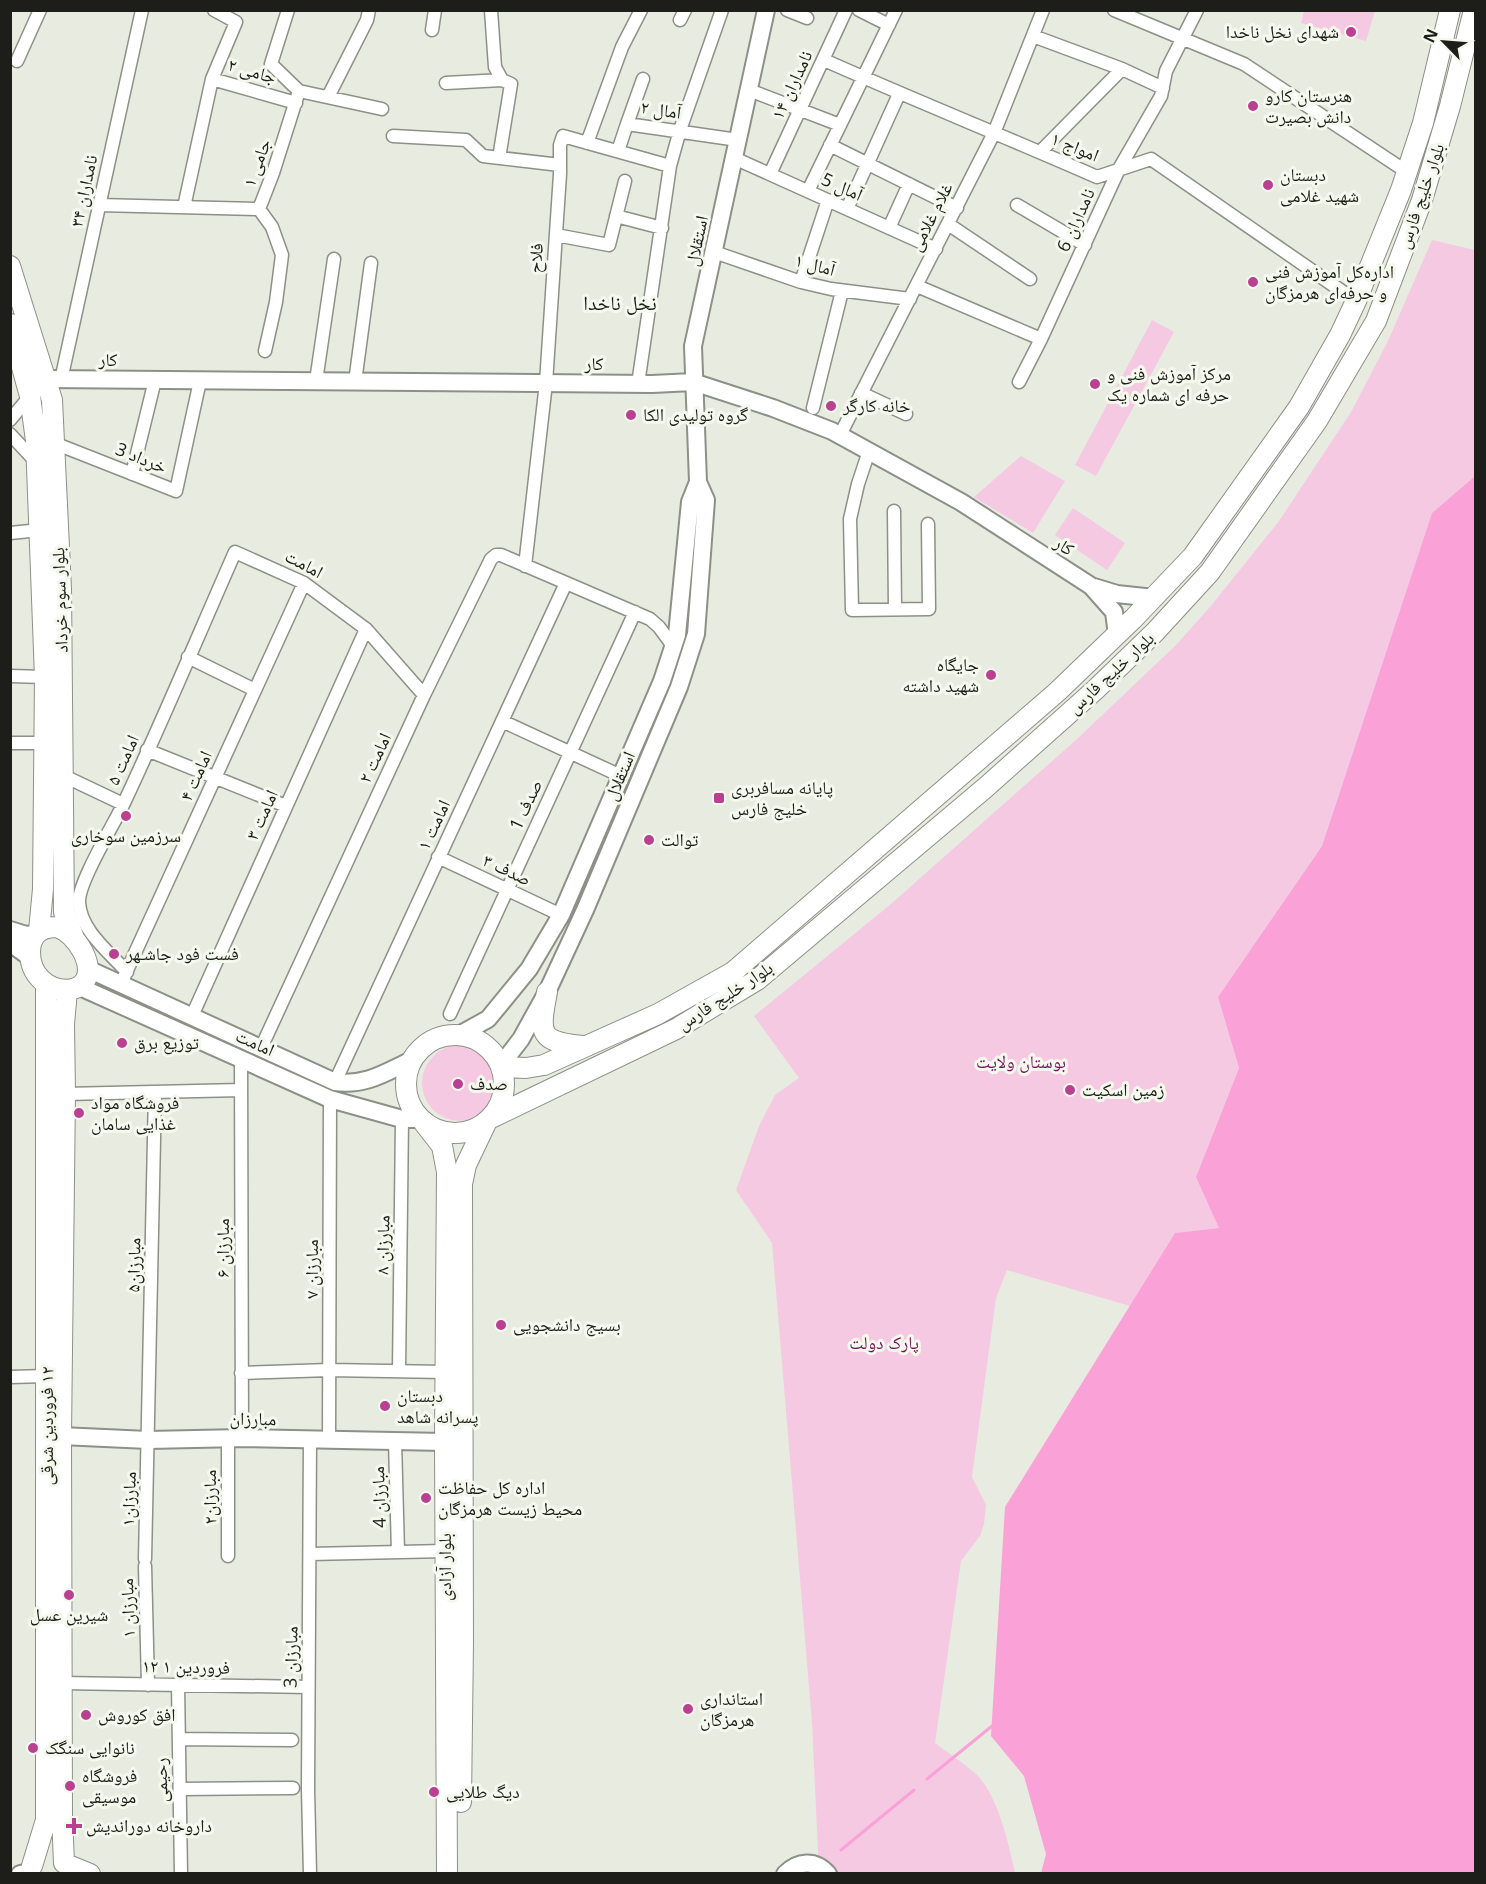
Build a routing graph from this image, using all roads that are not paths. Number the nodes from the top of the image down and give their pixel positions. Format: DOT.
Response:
graph roads {
  1 [pos="40,10"];
  2 [pos="142,10"];
  3 [pos="214,10"];
  4 [pos="288,10"];
  5 [pos="369,10"];
  6 [pos="435,10"];
  7 [pos="491,10"];
  8 [pos="641,10"];
  9 [pos="722,10"];
  10 [pos="766,10"];
  11 [pos="786,10"];
  12 [pos="846,10"];
  13 [pos="859,10"];
  14 [pos="896,10"];
  15 [pos="1043,10"];
  16 [pos="1113,10"];
  17 [pos="1197,10"];
  18 [pos="1450,10"];
  19 [pos="1474,10"];
  20 [pos="807,18"];
  21 [pos="889,25"];
  22 [pos="432,30"];
  23 [pos="1032,36"];
  24 [pos="1183,38"];
  25 [pos="824,60"];
  26 [pos="17,61"];
  27 [pos="1122,69"];
  28 [pos="863,77"];
  29 [pos="212,78"];
  30 [pos="643,79"];
  31 [pos="502,80"];
  32 [pos="446,83"];
  33 [pos="1163,88"];
  34 [pos="749,90"];
  35 [pos="898,94"];
  36 [pos="298,97"];
  37 [pos="328,98"];
  38 [pos="382,109"];
  39 [pos="801,110"];
  40 [pos="627,123"];
  41 [pos="840,125"];
  42 [pos="680,130"];
  43 [pos="994,133"];
  44 [pos="393,136"];
  45 [pos="738,140"];
  46 [pos="587,143"];
  47 [pos="830,145"];
  48 [pos="618,151"];
  49 [pos="1040,152"];
  50 [pos="499,158"];
  51 [pos="735,158"];
  52 [pos="868,164"];
  53 [pos="560,165"];
  54 [pos="670,166"];
  55 [pos="1119,170"];
  56 [pos="1407,172"];
  57 [pos="770,174"];
  58 [pos="625,181"];
  59 [pos="909,184"];
  60 [pos="808,191"];
  61 [pos="828,200"];
  62 [pos="99,205"];
  63 [pos="1017,205"];
  64 [pos="184,207"];
  65 [pos="957,208"];
  66 [pos="259,209"];
  67 [pos="847,209"];
  68 [pos="616,216"];
  69 [pos="948,224"];
  70 [pos="662,228"];
  71 [pos="889,228"];
  72 [pos="556,235"];
  73 [pos="1085,246"];
  74 [pos="936,249"];
  75 [pos="714,252"];
  76 [pos="334,260"];
  77 [pos="371,263"];
  78 [pos="10,266"];
  79 [pos="1029,279"];
  80 [pos="801,282"];
  81 [pos="916,286"];
  82 [pos="842,291"];
  83 [pos="910,299"];
  84 [pos="1356,301"];
  85 [pos="10,324"];
  86 [pos="1041,339"];
  87 [pos="265,351"];
  88 [pos="53,380"];
  89 [pos="155,380"];
  90 [pos="200,381"];
  91 [pos="316,381"];
  92 [pos="355,382"];
  93 [pos="693,382"];
  94 [pos="1019,382"];
  95 [pos="546,383"];
  96 [pos="638,384"];
  97 [pos="861,393"];
  98 [pos="30,396"];
  99 [pos="813,408"];
  100 [pos="906,414"];
  101 [pos="10,420"];
  102 [pos="10,434"];
  103 [pos="840,435"];
  104 [pos="54,443"];
  105 [pos="869,451"];
  106 [pos="37,462"];
  107 [pos="132,474"];
  108 [pos="698,482"];
  109 [pos="894,511"];
  110 [pos="928,524"];
  111 [pos="40,530"];
  112 [pos="10,532"];
  113 [pos="235,552"];
  114 [pos="525,566"];
  115 [pos="304,583"];
  116 [pos="566,583"];
  117 [pos="1091,586"];
  118 [pos="1154,598"];
  119 [pos="895,609"];
  120 [pos="635,612"];
  121 [pos="678,618"];
  122 [pos="650,619"];
  123 [pos="366,629"];
  124 [pos="1117,635"];
  125 [pos="673,646"];
  126 [pos="188,657"];
  127 [pos="10,676"];
  128 [pos="45,677"];
  129 [pos="255,690"];
  130 [pos="424,695"];
  131 [pos="502,721"];
  132 [pos="10,743"];
  133 [pos="44,744"];
  134 [pos="147,750"];
  135 [pos="570,753"];
  136 [pos="64,776"];
  137 [pos="621,776"];
  138 [pos="215,778"];
  139 [pos="123,804"];
  140 [pos="286,806"];
  141 [pos="438,857"];
  142 [pos="63,883"];
  143 [pos="43,889"];
  144 [pos="507,890"];
  145 [pos="561,915"];
  146 [pos="10,930"];
  147 [pos="38,932"];
  148 [pos="74,939"];
  149 [pos="10,943"];
  150 [pos="31,958"];
  151 [pos="124,978"];
  152 [pos="78,982"];
  153 [pos="46,984"];
  154 [pos="547,992"];
  155 [pos="450,1014"];
  156 [pos="192,1016"];
  157 [pos="56,1025"];
  158 [pos="459,1035"];
  159 [pos="586,1046"];
  160 [pos="261,1048"];
  161 [pos="241,1058"];
  162 [pos="412,1060"];
  163 [pos="501,1066"];
  164 [pos="343,1083"];
  165 [pos="241,1090"];
  166 [pos="155,1092"];
  167 [pos="65,1094"];
  168 [pos="337,1101"];
  169 [pos="415,1120"];
  170 [pos="489,1121"];
  171 [pos="329,1370"];
  172 [pos="399,1371"];
  173 [pos="445,1372"];
  174 [pos="242,1373"];
  175 [pos="47,1376"];
  176 [pos="10,1377"];
  177 [pos="60,1436"];
  178 [pos="235,1438"];
  179 [pos="148,1440"];
  180 [pos="310,1440"];
  181 [pos="329,1440"];
  182 [pos="395,1441"];
  183 [pos="445,1442"];
  184 [pos="445,1551"];
  185 [pos="398,1552"];
  186 [pos="310,1554"];
  187 [pos="228,1556"];
  188 [pos="145,1562"];
  189 [pos="62,1683"];
  190 [pos="148,1685"];
  191 [pos="178,1685"];
  192 [pos="308,1687"];
  193 [pos="179,1739"];
  194 [pos="292,1740"];
  195 [pos="293,1788"];
  196 [pos="180,1789"];
  197 [pos="54,1818"];
  198 [pos="70,1867"];
  199 [pos="25,1871"];
  200 [pos="90,1874"];
  201 [pos="181,1874"];
  202 [pos="310,1874"];
  203 [pos="447,1874"];
  204 [pos="460,1874"];
  205 [pos="785,1874"];
  206 [pos="828,1874"];
  1 -- 26 [label="street"];
  2 -- 62 [label="street, نامداران ۳۴"];
  3 -- 29 [label="street, جامی ۲"];
  4 -- 36 [label="street"];
  5 -- 37 [label="street"];
  6 -- 22 [label="street"];
  7 -- 31 [label="street"];
  8 -- 46 [label="street"];
  9 -- 42 [label="street"];
  10 -- 34 [label="street, استقلال"];
  11 -- 20 [label="street"];
  12 -- 25 [label="street, نامداران ۱۴"];
  13 -- 21 [label="street"];
  14 -- 21 [label="street"];
  15 -- 23 [label="street, غلام غلامی"];
  16 -- 24 [label="street"];
  17 -- 24 [label="street, نامداران 6"];
  18 -- 56 [label="main road, بلوار خلیج فارس"];
  19 -- 170 [label="main road, بلوار خلیج فارس"];
  21 -- 28 [label="street"];
  23 -- 27 [label="street"];
  23 -- 43 [label="street, غلام غلامی"];
  24 -- 33 [label="street, نامداران 6"];
  24 -- 56 [label="street"];
  25 -- 28 [label="street, امواج ۱"];
  25 -- 39 [label="street, نامداران ۱۴"];
  27 -- 33 [label="street"];
  27 -- 49 [label="street"];
  28 -- 35 [label="street, امواج ۱"];
  28 -- 41 [label="street"];
  29 -- 36 [label="street, جامی ۲"];
  29 -- 64 [label="street"];
  30 -- 40 [label="street, آمال ۲"];
  31 -- 32 [label="street"];
  31 -- 50 [label="street"];
  33 -- 55 [label="street, نامداران 6"];
  34 -- 39 [label="street"];
  34 -- 45 [label="street, استقلال"];
  35 -- 43 [label="street, امواج ۱"];
  35 -- 52 [label="street"];
  36 -- 37 [label="street"];
  36 -- 66 [label="street, جامی ۱"];
  37 -- 38 [label="street"];
  39 -- 41 [label="street"];
  39 -- 57 [label="street, نامداران ۱۴"];
  40 -- 42 [label="street, آمال ۲"];
  40 -- 48 [label="street"];
  41 -- 47 [label="street"];
  42 -- 45 [label="street, آمال ۲"];
  42 -- 54 [label="street"];
  43 -- 49 [label="street, امواج ۱"];
  43 -- 65 [label="street, غلام غلامی"];
  44 -- 50 [label="street"];
  45 -- 51 [label="street, استقلال"];
  46 -- 48 [label="street"];
  46 -- 53 [label="street, فلاح"];
  47 -- 52 [label="street"];
  47 -- 60 [label="street"];
  48 -- 54 [label="street"];
  49 -- 55 [label="street, امواج ۱"];
  50 -- 53 [label="street"];
  51 -- 57 [label="street, آمال 5"];
  51 -- 75 [label="street, استقلال"];
  52 -- 59 [label="street"];
  52 -- 67 [label="street"];
  53 -- 72 [label="street, فلاح"];
  54 -- 70 [label="street"];
  55 -- 73 [label="street, نامداران 6"];
  55 -- 84 [label="street, امواج ۱"];
  56 -- 84 [label="main road, بلوار خلیج فارس"];
  57 -- 60 [label="street, آمال 5"];
  58 -- 68 [label="street"];
  59 -- 65 [label="street"];
  59 -- 71 [label="street"];
  60 -- 61 [label="street, آمال 5"];
  61 -- 67 [label="street, آمال 5"];
  61 -- 80 [label="street"];
  62 -- 64 [label="street, جامی ۱"];
  62 -- 88 [label="street, نامداران ۳۴"];
  63 -- 73 [label="street"];
  64 -- 66 [label="street, جامی ۱"];
  65 -- 69 [label="street, غلام غلامی"];
  66 -- 87 [label="street"];
  67 -- 71 [label="street, آمال 5"];
  68 -- 70 [label="street"];
  68 -- 72 [label="street"];
  69 -- 74 [label="street, غلام غلامی"];
  69 -- 79 [label="street"];
  70 -- 96 [label="street"];
  71 -- 74 [label="street, آمال 5"];
  72 -- 95 [label="street, فلاح"];
  73 -- 86 [label="street, نامداران 6"];
  74 -- 81 [label="street, غلام غلامی"];
  75 -- 80 [label="street, آمال ۱"];
  75 -- 93 [label="street, استقلال"];
  76 -- 91 [label="street"];
  77 -- 92 [label="street"];
  78 -- 88 [label="main road, بلوار سوم خرداد"];
  80 -- 82 [label="street, آمال ۱"];
  81 -- 83 [label="street, غلام غلامی"];
  81 -- 86 [label="street"];
  82 -- 83 [label="street, آمال ۱"];
  82 -- 99 [label="street"];
  83 -- 97 [label="street, غلام غلامی"];
  84 -- 118 [label="main road, بلوار خلیج فارس"];
  85 -- 98 [label="main road, بلوار سوم خرداد"];
  86 -- 94 [label="street, نامداران 6"];
  88 -- 89 [label="street, کار"];
  88 -- 104 [label="main road, بلوار سوم خرداد"];
  89 -- 90 [label="street, کار"];
  89 -- 107 [label="street"];
  90 -- 91 [label="street, کار"];
  90 -- 107 [label="street, خرداد 3"];
  91 -- 92 [label="street, کار"];
  92 -- 95 [label="street, کار"];
  93 -- 96 [label="street, کار"];
  93 -- 103 [label="street, کار"];
  93 -- 108 [label="street, استقلال"];
  95 -- 96 [label="street, کار"];
  95 -- 114 [label="street, فلاح"];
  97 -- 100 [label="street"];
  97 -- 103 [label="street, غلام غلامی"];
  98 -- 101 [label="street"];
  98 -- 106 [label="main road, بلوار سوم خرداد"];
  102 -- 106 [label="street"];
  103 -- 105 [label="street, کار"];
  104 -- 107 [label="street, خرداد 3"];
  104 -- 136 [label="main road, بلوار سوم خرداد"];
  105 -- 117 [label="street, کار"];
  105 -- 119 [label="street"];
  106 -- 111 [label="main road, بلوار سوم خرداد"];
  108 -- 121 [label="street, استقلال"];
  108 -- 154 [label="street, استقلال"];
  109 -- 119 [label="street"];
  110 -- 119 [label="street"];
  111 -- 112 [label="street"];
  111 -- 128 [label="main road, بلوار سوم خرداد"];
  113 -- 115 [label="street, امامت"];
  113 -- 126 [label="street, امامت ۵"];
  114 -- 116 [label="street, امامت ۲"];
  114 -- 130 [label="street, امامت ۲"];
  115 -- 123 [label="street, امامت"];
  115 -- 129 [label="street, امامت ۴"];
  116 -- 120 [label="street, امامت ۲"];
  116 -- 131 [label="street, امامت ۱"];
  117 -- 118 [label="street"];
  117 -- 124 [label="street"];
  118 -- 124 [label="main road, بلوار خلیج فارس"];
  120 -- 122 [label="street, امامت ۲"];
  120 -- 135 [label="street, صدف 1"];
  121 -- 122 [label="street"];
  121 -- 125 [label="street, استقلال"];
  122 -- 125 [label="street"];
  123 -- 130 [label="street, امامت"];
  123 -- 140 [label="street, امامت ۳"];
  124 -- 159 [label="main road, بلوار خلیج فارس"];
  125 -- 137 [label="street, استقلال"];
  126 -- 129 [label="street"];
  126 -- 134 [label="street, امامت ۵"];
  127 -- 128 [label="street"];
  128 -- 133 [label="main road, بلوار سوم خرداد"];
  129 -- 138 [label="street, امامت ۴"];
  130 -- 160 [label="street, امامت ۲"];
  131 -- 135 [label="street"];
  131 -- 141 [label="street, امامت ۱"];
  132 -- 133 [label="street"];
  133 -- 143 [label="main road, بلوار سوم خرداد"];
  134 -- 138 [label="street"];
  134 -- 139 [label="street, امامت ۵"];
  135 -- 137 [label="street"];
  135 -- 144 [label="street, صدف 1"];
  136 -- 139 [label="street"];
  136 -- 142 [label="main road, بلوار سوم خرداد"];
  137 -- 145 [label="street, استقلال"];
  138 -- 140 [label="street"];
  138 -- 151 [label="street, امامت ۴"];
  139 -- 151 [label="street, امامت ۵"];
  140 -- 156 [label="street, امامت ۳"];
  141 -- 144 [label="street, صدف ۳"];
  141 -- 164 [label="street, امامت ۱"];
  142 -- 143 [label="main road"];
  142 -- 148 [label="main road, بلوار سوم خرداد"];
  143 -- 147 [label="main road, بلوار سوم خرداد"];
  144 -- 145 [label="street, صدف ۳"];
  144 -- 155 [label="street, صدف 1"];
  145 -- 158 [label="street, استقلال"];
  146 -- 147 [label="street"];
  147 -- 148 [label="main road"];
  147 -- 150 [label="main road"];
  148 -- 152 [label="main road"];
  149 -- 150 [label="street"];
  150 -- 153 [label="main road"];
  151 -- 152 [label="street, امامت"];
  151 -- 156 [label="street, امامت"];
  152 -- 153 [label="main road"];
  152 -- 157 [label="main road, ١٢ فروردین شرقی"];
  152 -- 161 [label="street, امامت"];
  153 -- 157 [label="main road, ١٢ فروردین شرقی"];
  154 -- 159 [label="main road"];
  154 -- 163 [label="street, استقلال"];
  156 -- 160 [label="street, امامت"];
  157 -- 167 [label="main road, ١٢ فروردین شرقی"];
  157 -- 175 [label="main road, ١٢ فروردین شرقی"];
  158 -- 162 [label="main road"];
  158 -- 163 [label="main road"];
  159 -- 163 [label="main road, بلوار خلیج فارس"];
  160 -- 164 [label="street, امامت"];
  161 -- 165 [label="street, مبارزان ۶"];
  161 -- 168 [label="street, امامت"];
  162 -- 164 [label="street"];
  162 -- 169 [label="main road"];
  163 -- 170 [label="main road"];
  164 -- 168 [label="street"];
  165 -- 166 [label="street"];
  165 -- 174 [label="street, مبارزان ۶"];
  166 -- 167 [label="street"];
  166 -- 179 [label="street, مبارزان۵"];
  167 -- 177 [label="main road, ١٢ فروردین شرقی"];
  168 -- 169 [label="street, امامت"];
  168 -- 171 [label="street, مبارزان ۷"];
  169 -- 170 [label="main road"];
  169 -- 172 [label="street, مبارزان ۸"];
  169 -- 173 [label="main road, بلوار آزادی"];
  170 -- 204 [label="main road, بلوار آزادی"];
  171 -- 172 [label="street"];
  171 -- 174 [label="street"];
  171 -- 181 [label="street, مبارزان ۷"];
  172 -- 173 [label="street"];
  173 -- 183 [label="main road, بلوار آزادی"];
  174 -- 178 [label="street, مبارزان ۶"];
  175 -- 176 [label="street"];
  175 -- 197 [label="main road, ١٢ فروردین شرقی"];
  177 -- 179 [label="street, مبارزان"];
  177 -- 189 [label="main road, ١٢ فروردین شرقی"];
  178 -- 179 [label="street, مبارزان"];
  178 -- 180 [label="street, مبارزان"];
  178 -- 187 [label="street, مبارزان۲"];
  179 -- 188 [label="street, مبارزان۱"];
  180 -- 181 [label="street, مبارزان"];
  180 -- 186 [label="street, مبارزان 3"];
  181 -- 182 [label="street, مبارزان"];
  182 -- 183 [label="street, مبارزان"];
  182 -- 185 [label="street, مبارزان 4"];
  183 -- 184 [label="main road, بلوار آزادی"];
  184 -- 185 [label="street"];
  184 -- 203 [label="main road, بلوار آزادی"];
  185 -- 186 [label="street"];
  186 -- 192 [label="street, مبارزان 3"];
  188 -- 190 [label="street, مبارزان ۱"];
  189 -- 190 [label="street, ۱۲ فروردین ۱"];
  189 -- 197 [label="main road, ١٢ فروردین شرقی"];
  190 -- 191 [label="street, ۱۲ فروردین ۱"];
  191 -- 192 [label="street, ۱۲ فروردین ۱"];
  191 -- 193 [label="street, رحیمی"];
  192 -- 202 [label="street, مبارزان 3"];
  193 -- 194 [label="street"];
  193 -- 196 [label="street, رحیمی"];
  195 -- 196 [label="street"];
  196 -- 201 [label="street, رحیمی"];
  197 -- 198 [label="main road, ١٢ فروردین شرقی"];
  197 -- 199 [label="main road, ١٢ فروردین شرقی"];
  198 -- 199 [label="main road"];
  198 -- 200 [label="main road"];
  205 -- 206 [label="street"];
}
